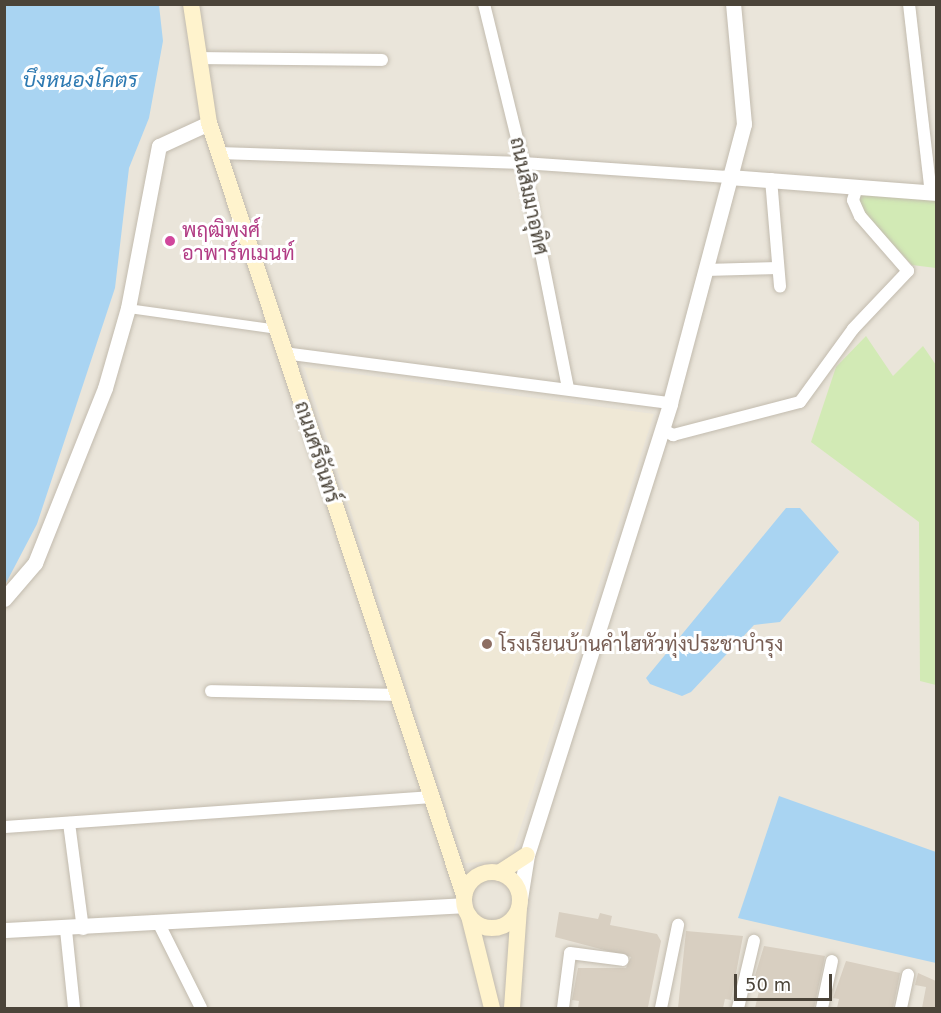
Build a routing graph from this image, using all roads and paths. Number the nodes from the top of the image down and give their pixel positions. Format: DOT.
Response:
graph roads {
  1 [pos="191,4"];
  2 [pos="484,4"];
  3 [pos="734,4"];
  4 [pos="909,4"];
  5 [pos="200,58"];
  6 [pos="382,60"];
  7 [pos="209,123"];
  8 [pos="219,153"];
  9 [pos="523,163"];
  10 [pos="730,177"];
  11 [pos="771,179"];
  12 [pos="857,187"];
  13 [pos="934,193"];
  14 [pos="778,268"];
  15 [pos="705,270"];
  16 [pos="780,287"];
  17 [pos="128,308"];
  18 [pos="277,329"];
  19 [pos="284,353"];
  20 [pos="568,389"];
  21 [pos="670,403"];
  22 [pos="662,429"];
  23 [pos="4,599"];
  24 [pos="211,691"];
  25 [pos="396,695"];
  26 [pos="430,797"];
  27 [pos="69,823"];
  28 [pos="4,827"];
  29 [pos="527,855"];
  30 [pos="450,856"];
  31 [pos="499,873"];
  32 [pos="477,876"];
  33 [pos="466,905"];
  34 [pos="519,905"];
  35 [pos="159,924"];
  36 [pos="678,925"];
  37 [pos="83,929"];
  38 [pos="4,930"];
  39 [pos="66,930"];
  40 [pos="754,941"];
  41 [pos="623,960"];
  42 [pos="832,961"];
  43 [pos="908,975"];
  44 [pos="74,1008"];
  45 [pos="201,1008"];
  46 [pos="492,1008"];
  47 [pos="512,1008"];
  48 [pos="563,1008"];
  49 [pos="661,1008"];
  50 [pos="738,1008"];
  51 [pos="822,1008"];
  52 [pos="901,1008"];
  1 -- 5 [label="main road, ถนนศรีจันทร์"];
  2 -- 9 [label="street, ถนนสิมมาอุทิศ"];
  3 -- 10 [label="street"];
  4 -- 13 [label="street"];
  5 -- 6 [label="street"];
  5 -- 7 [label="main road, ถนนศรีจันทร์"];
  7 -- 8 [label="main road, ถนนศรีจันทร์"];
  7 -- 17 [label="street"];
  8 -- 9 [label="street"];
  8 -- 18 [label="main road, ถนนศรีจันทร์"];
  9 -- 10 [label="street"];
  9 -- 20 [label="street, ถนนสิมมาอุทิศ"];
  10 -- 11 [label="street"];
  10 -- 15 [label="street"];
  11 -- 12 [label="street"];
  11 -- 14 [label="street"];
  12 -- 13 [label="street"];
  12 -- 22 [label="street"];
  14 -- 15 [label="street"];
  14 -- 16 [label="street"];
  15 -- 21 [label="street"];
  17 -- 18 [label="street"];
  17 -- 23 [label="street"];
  18 -- 19 [label="main road, ถนนศรีจันทร์"];
  19 -- 20 [label="street"];
  19 -- 25 [label="main road, ถนนศรีจันทร์"];
  20 -- 21 [label="street"];
  21 -- 22 [label="street"];
  22 -- 29 [label="street"];
  24 -- 25 [label="street"];
  25 -- 26 [label="main road, ถนนศรีจันทร์"];
  26 -- 27 [label="street"];
  26 -- 30 [label="main road, ถนนศรีจันทร์"];
  27 -- 28 [label="street"];
  27 -- 37 [label="street"];
  29 -- 31 [label="main road"];
  29 -- 34 [label="street"];
  30 -- 32 [label="main road"];
  30 -- 33 [label="main road, ถนนศรีจันทร์"];
  31 -- 32 [label="main road"];
  31 -- 34 [label="main road"];
  32 -- 33 [label="main road"];
  33 -- 34 [label="main road"];
  33 -- 35 [label="street"];
  33 -- 46 [label="main road, ถนนศรีจันทร์"];
  34 -- 47 [label="main road"];
  35 -- 37 [label="street"];
  35 -- 45 [label="street"];
  36 -- 49 [label="street"];
  37 -- 39 [label="street"];
  38 -- 39 [label="street"];
  39 -- 44 [label="street"];
  40 -- 50 [label="street"];
  41 -- 48 [label="street"];
  42 -- 51 [label="street"];
  43 -- 52 [label="street"];
}
